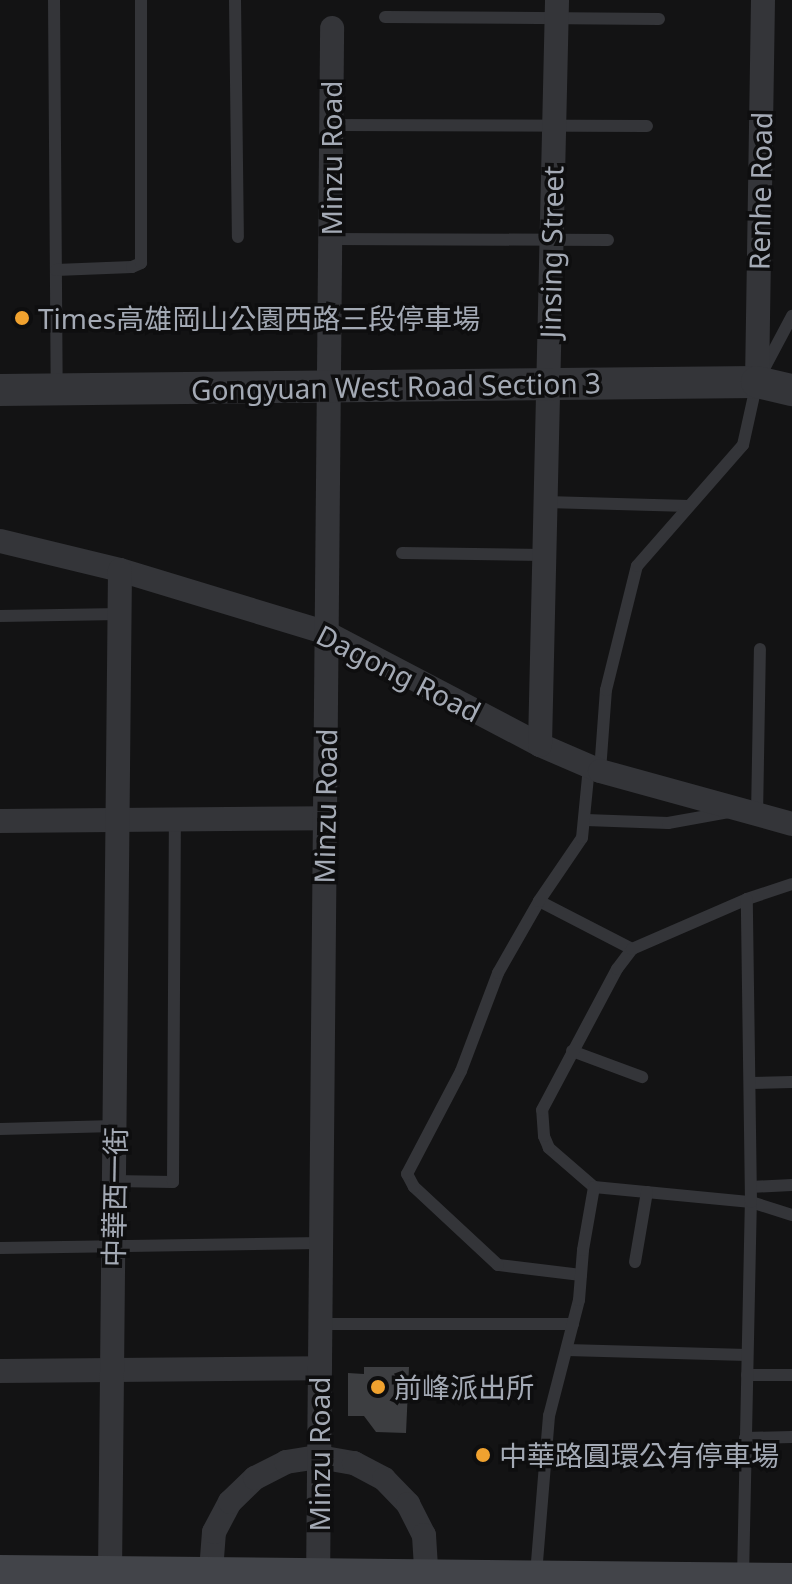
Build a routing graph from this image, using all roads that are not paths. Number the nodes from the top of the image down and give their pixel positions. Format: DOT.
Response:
graph roads {
  1 [pos="54,0"];
  2 [pos="141,0"];
  3 [pos="235,0"];
  4 [pos="763,0"];
  5 [pos="556,9"];
  6 [pos="385,17"];
  7 [pos="659,19"];
  8 [pos="332,28"];
  9 [pos="331,125"];
  10 [pos="647,126"];
  11 [pos="554,128"];
  12 [pos="238,237"];
  13 [pos="551,238"];
  14 [pos="330,239"];
  15 [pos="608,240"];
  16 [pos="56,270"];
  17 [pos="792,316"];
  18 [pos="757,382"];
  19 [pos="548,384"];
  20 [pos="330,386"];
  21 [pos="0,390"];
  22 [pos="57,390"];
  23 [pos="792,390"];
  24 [pos="546,502"];
  25 [pos="689,506"];
  26 [pos="0,541"];
  27 [pos="402,553"];
  28 [pos="544,555"];
  29 [pos="120,570"];
  30 [pos="120,614"];
  31 [pos="0,616"];
  32 [pos="327,633"];
  33 [pos="760,649"];
  34 [pos="540,745"];
  35 [pos="594,768"];
  36 [pos="748,813"];
  37 [pos="325,818"];
  38 [pos="175,819"];
  39 [pos="118,820"];
  40 [pos="586,820"];
  41 [pos="0,821"];
  42 [pos="792,824"];
  43 [pos="792,884"];
  44 [pos="747,899"];
  45 [pos="539,901"];
  46 [pos="632,949"];
  47 [pos="572,1051"];
  48 [pos="642,1077"];
  49 [pos="792,1082"];
  50 [pos="750,1083"];
  51 [pos="115,1126"];
  52 [pos="0,1129"];
  53 [pos="114,1181"];
  54 [pos="792,1185"];
  55 [pos="594,1187"];
  56 [pos="751,1187"];
  57 [pos="647,1192"];
  58 [pos="751,1202"];
  59 [pos="792,1215"];
  60 [pos="321,1243"];
  61 [pos="0,1248"];
  62 [pos="114,1249"];
  63 [pos="635,1262"];
  64 [pos="581,1275"];
  65 [pos="320,1324"];
  66 [pos="573,1324"];
  67 [pos="567,1350"];
  68 [pos="747,1355"];
  69 [pos="320,1368"];
  70 [pos="113,1370"];
  71 [pos="0,1371"];
  72 [pos="747,1375"];
  73 [pos="792,1375"];
  74 [pos="792,1437"];
  75 [pos="745,1438"];
  76 [pos="319,1457"];
  77 [pos="0,1573"];
  78 [pos="110,1574"];
  79 [pos="536,1579"];
  80 [pos="209,1580"];
  81 [pos="318,1580"];
  82 [pos="428,1581"];
  83 [pos="792,1581"];
  84 [pos="749,1582"];
  1 -- 16 [label="lane"];
  2 -- 16 [label="lane"];
  3 -- 12 [label="lane"];
  4 -- 18 [label="street, Renhe Road"];
  5 -- 6 [label="lane"];
  5 -- 7 [label="lane"];
  5 -- 11 [label="street, Jinsing Street"];
  8 -- 9 [label="street, Minzu Road"];
  9 -- 11 [label="lane"];
  9 -- 14 [label="street, Minzu Road"];
  10 -- 11 [label="lane"];
  11 -- 13 [label="street, Jinsing Street"];
  13 -- 14 [label="lane"];
  13 -- 15 [label="lane"];
  13 -- 19 [label="street, Jinsing Street"];
  14 -- 20 [label="street, Minzu Road"];
  16 -- 22 [label="lane"];
  17 -- 18 [label="lane"];
  18 -- 19 [label="street, Gongyuan West Road Section 3"];
  18 -- 23 [label="street, Gongyuan West Road Section 3"];
  18 -- 25 [label="lane"];
  19 -- 20 [label="street, Gongyuan West Road Section 3"];
  19 -- 24 [label="street, Jinsing Street"];
  20 -- 22 [label="street, Gongyuan West Road Section 3"];
  20 -- 32 [label="street, Minzu Road"];
  21 -- 22 [label="street, Gongyuan West Road Section 3"];
  24 -- 25 [label="lane"];
  24 -- 28 [label="street, Jinsing Street"];
  25 -- 35 [label="lane"];
  26 -- 29 [label="street, Dagong Road"];
  27 -- 28 [label="lane"];
  28 -- 34 [label="street, Jinsing Street"];
  29 -- 30 [label="street, 中華西一街"];
  29 -- 32 [label="street, Dagong Road"];
  30 -- 31 [label="lane"];
  30 -- 39 [label="street, 中華西一街"];
  32 -- 34 [label="street, Dagong Road"];
  32 -- 37 [label="street, Minzu Road"];
  33 -- 36 [label="lane"];
  34 -- 35 [label="street, Dagong Road"];
  35 -- 36 [label="street, Dagong Road"];
  35 -- 40 [label="lane"];
  36 -- 40 [label="lane"];
  36 -- 42 [label="street, Dagong Road"];
  37 -- 38 [label="street"];
  37 -- 60 [label="street, Minzu Road"];
  38 -- 39 [label="street"];
  38 -- 53 [label="lane"];
  39 -- 41 [label="street"];
  39 -- 51 [label="street, 中華西一街"];
  40 -- 45 [label="lane"];
  43 -- 44 [label="lane"];
  44 -- 46 [label="lane"];
  44 -- 50 [label="lane"];
  45 -- 46 [label="lane"];
  45 -- 64 [label="lane"];
  46 -- 47 [label="lane"];
  47 -- 48 [label="lane"];
  47 -- 55 [label="lane"];
  49 -- 50 [label="lane"];
  50 -- 56 [label="lane"];
  51 -- 52 [label="lane"];
  51 -- 53 [label="street, 中華西一街"];
  53 -- 62 [label="street, 中華西一街"];
  54 -- 56 [label="lane"];
  55 -- 57 [label="lane"];
  55 -- 64 [label="lane"];
  56 -- 58 [label="lane"];
  57 -- 58 [label="lane"];
  57 -- 63 [label="lane"];
  58 -- 59 [label="lane"];
  58 -- 68 [label="lane"];
  60 -- 62 [label="lane"];
  60 -- 65 [label="street, Minzu Road"];
  61 -- 62 [label="lane"];
  62 -- 70 [label="street, 中華西一街"];
  64 -- 66 [label="lane"];
  65 -- 66 [label="lane"];
  65 -- 69 [label="street, Minzu Road"];
  66 -- 67 [label="lane"];
  67 -- 68 [label="lane"];
  67 -- 79 [label="lane"];
  68 -- 72 [label="lane"];
  69 -- 70 [label="street"];
  69 -- 76 [label="street, Minzu Road"];
  70 -- 71 [label="street"];
  70 -- 78 [label="street, 中華西一街"];
  72 -- 73 [label="lane"];
  72 -- 75 [label="lane"];
  74 -- 75 [label="lane"];
  75 -- 84 [label="lane"];
  76 -- 80 [label="street"];
  76 -- 81 [label="street, Minzu Road"];
  76 -- 82 [label="street"];
  77 -- 78 [label="main road"];
  78 -- 80 [label="main road"];
  79 -- 82 [label="main road"];
  79 -- 84 [label="main road"];
  80 -- 81 [label="main road"];
  81 -- 82 [label="main road"];
  83 -- 84 [label="main road"];
}
